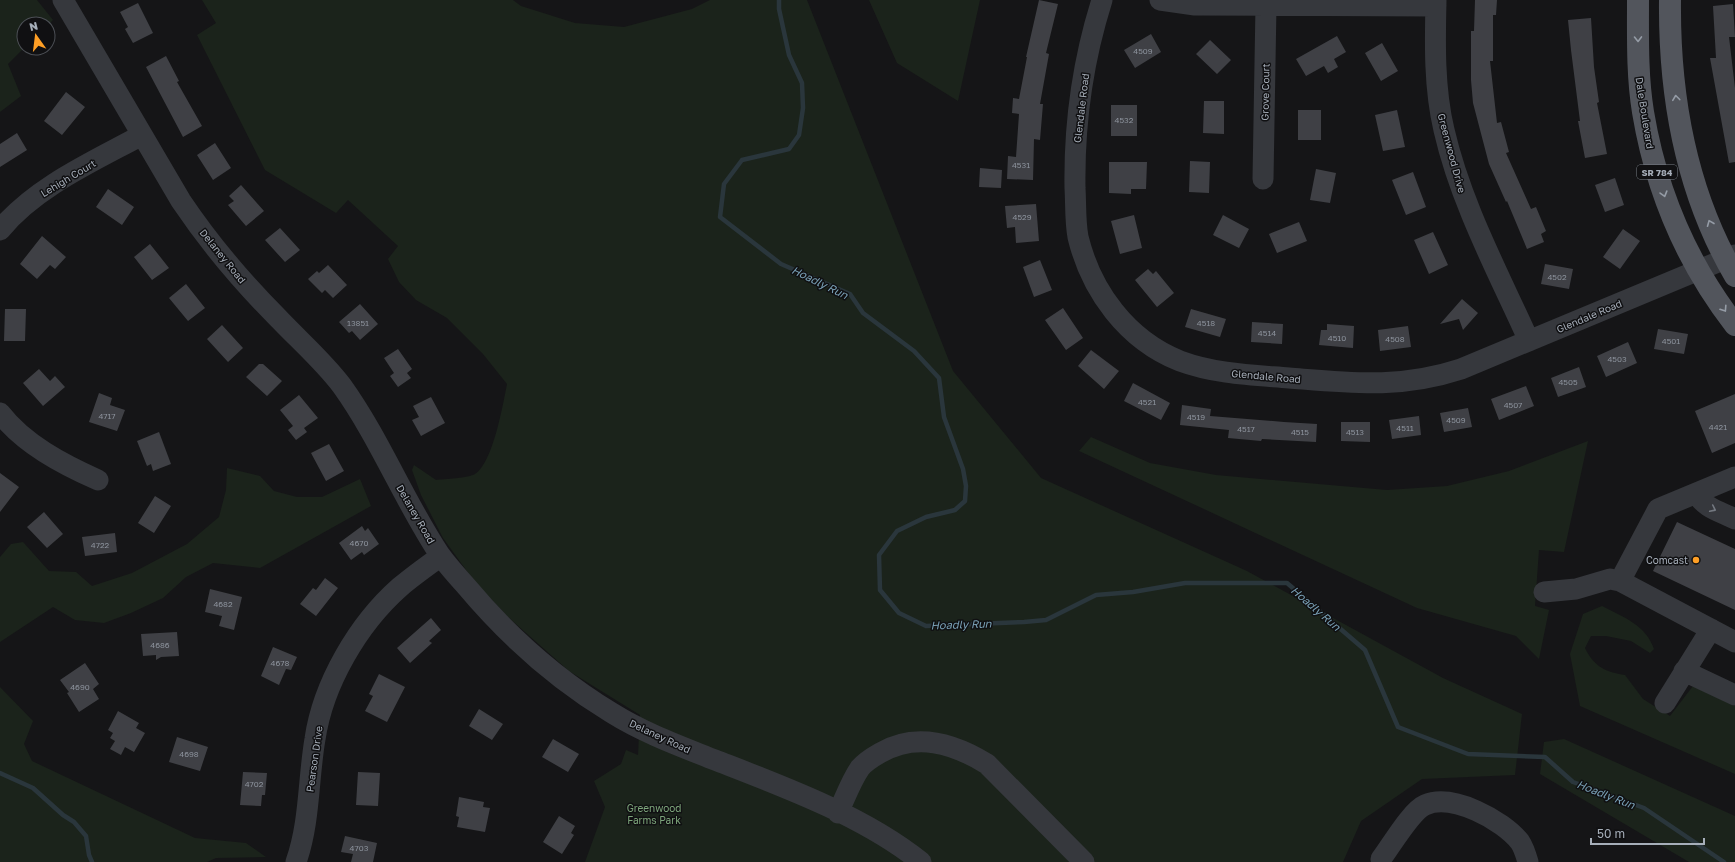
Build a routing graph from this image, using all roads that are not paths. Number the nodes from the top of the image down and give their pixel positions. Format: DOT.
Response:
graph roads {
  1 [pos="63,0"];
  2 [pos="1102,0"];
  3 [pos="1160,0"];
  4 [pos="1638,0"];
  5 [pos="1670,0"];
  6 [pos="1436,3"];
  7 [pos="1266,5"];
  8 [pos="142,135"];
  9 [pos="1263,179"];
  10 [pos="0,230"];
  11 [pos="1732,263"];
  12 [pos="1699,270"];
  13 [pos="1735,325"];
  14 [pos="1529,341"];
  15 [pos="0,413"];
  16 [pos="1735,477"];
  17 [pos="98,480"];
  18 [pos="1696,493"];
  19 [pos="1735,519"];
  20 [pos="441,556"];
  21 [pos="1620,581"];
  22 [pos="1544,592"];
  23 [pos="1711,629"];
  24 [pos="1735,642"];
  25 [pos="1684,671"];
  26 [pos="1735,695"];
  27 [pos="1664,703"];
  28 [pos="838,813"];
  29 [pos="1381,859"];
  30 [pos="296,862"];
  31 [pos="920,862"];
  32 [pos="1084,862"];
  33 [pos="1528,862"];
  1 -- 8 [label="street, Delaney Road"];
  2 -- 14 [label="street, Glendale Road"];
  3 -- 7 [label="street"];
  4 -- 12 [label="main road, Dale Boulevard / SR 784, one-way"];
  11 -- 5 [label="main road, SR 784, one-way"];
  6 -- 7 [label="street"];
  6 -- 14 [label="street, Greenwood Drive"];
  7 -- 9 [label="street, Grove Court"];
  8 -- 10 [label="street, Lehigh Court"];
  8 -- 20 [label="street, Delaney Road"];
  11 -- 12 [label="street, Glendale Road"];
  12 -- 13 [label="main road, Dale Boulevard / SR 784, one-way"];
  12 -- 14 [label="street, Glendale Road"];
  15 -- 17 [label="street"];
  16 -- 18 [label="street"];
  18 -- 19 [label="street, one-way"];
  18 -- 21 [label="street"];
  20 -- 28 [label="street, Delaney Road"];
  20 -- 30 [label="street, Pearson Drive"];
  21 -- 22 [label="street"];
  21 -- 23 [label="street"];
  23 -- 24 [label="street"];
  23 -- 25 [label="street"];
  25 -- 26 [label="street"];
  25 -- 27 [label="street"];
  28 -- 31 [label="street, Delaney Road"];
  28 -- 32 [label="street"];
  29 -- 33 [label="street"];
}
